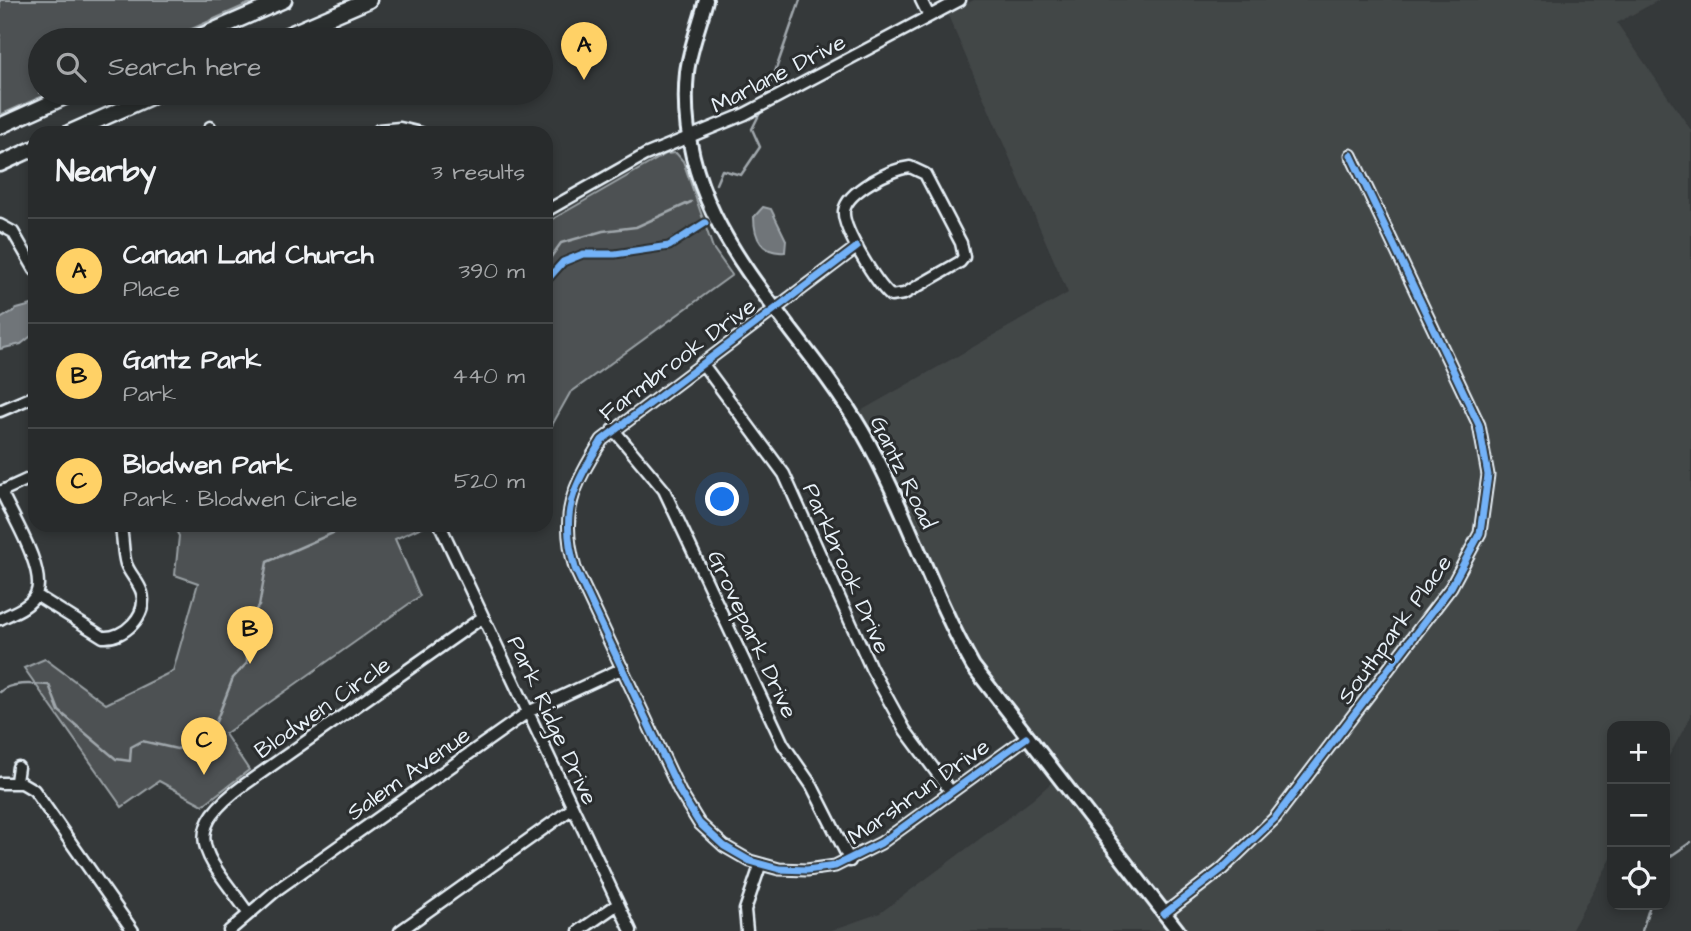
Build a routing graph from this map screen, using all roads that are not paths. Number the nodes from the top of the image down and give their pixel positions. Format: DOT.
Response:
graph roads {
  1 [pos="284,0"];
  2 [pos="369,0"];
  3 [pos="706,0"];
  4 [pos="921,0"];
  5 [pos="960,0"];
  6 [pos="929,16"];
  7 [pos="220,28"];
  8 [pos="304,28"];
  9 [pos="46,105"];
  10 [pos="132,105"];
  11 [pos="0,126"];
  12 [pos="85,126"];
  13 [pos="687,137"];
  14 [pos="28,151"];
  15 [pos="1351,155"];
  16 [pos="0,164"];
  17 [pos="553,207"];
  18 [pos="0,225"];
  19 [pos="857,247"];
  20 [pos="28,258"];
  21 [pos="775,308"];
  22 [pos="702,363"];
  23 [pos="28,399"];
  24 [pos="0,411"];
  25 [pos="613,429"];
  26 [pos="28,479"];
  27 [pos="1,492"];
  28 [pos="121,532"];
  29 [pos="443,532"];
  30 [pos="36,595"];
  31 [pos="483,617"];
  32 [pos="0,619"];
  33 [pos="622,668"];
  34 [pos="632,688"];
  35 [pos="528,712"];
  36 [pos="1026,738"];
  37 [pos="18,766"];
  38 [pos="16,781"];
  39 [pos="0,783"];
  40 [pos="951,792"];
  41 [pos="573,807"];
  42 [pos="850,862"];
  43 [pos="760,866"];
  44 [pos="618,904"];
  45 [pos="248,914"];
  46 [pos="1164,914"];
  47 [pos="132,931"];
  48 [pos="229,931"];
  49 [pos="400,931"];
  50 [pos="579,931"];
  51 [pos="631,931"];
  52 [pos="747,931"];
  53 [pos="1178,931"];
  1 -- 7 [label="highway"];
  2 -- 8 [label="highway"];
  3 -- 13 [label="main road, Gantz Road"];
  4 -- 6 [label="street"];
  5 -- 6 [label="street, Marlane Drive"];
  6 -- 13 [label="street, Marlane Drive"];
  9 -- 11 [label="highway"];
  10 -- 12 [label="highway"];
  13 -- 17 [label="street, Marlane Drive"];
  13 -- 21 [label="main road, Gantz Road"];
  14 -- 16 [label="highway"];
  15 -- 46 [label="street, Southpark Place"];
  18 -- 20 [label="street"];
  19 -- 19 [label="street"];
  19 -- 21 [label="street, Farmbrook Drive"];
  21 -- 22 [label="street, Farmbrook Drive"];
  21 -- 36 [label="main road, Gantz Road"];
  22 -- 25 [label="street, Farmbrook Drive"];
  22 -- 40 [label="street, Parkbrook Drive"];
  23 -- 24 [label="street"];
  25 -- 33 [label="street, Farmbrook Drive"];
  25 -- 42 [label="street, Grovepark Drive"];
  26 -- 27 [label="street"];
  27 -- 30 [label="street"];
  28 -- 30 [label="street"];
  29 -- 31 [label="street, Park Ridge Drive"];
  30 -- 32 [label="street"];
  31 -- 35 [label="street, Park Ridge Drive"];
  31 -- 45 [label="street, Blodwen Circle"];
  33 -- 34 [label="street, Farmbrook Drive"];
  33 -- 35 [label="street, Salem Avenue"];
  34 -- 43 [label="street, Marshrun Drive"];
  35 -- 41 [label="street, Park Ridge Drive"];
  35 -- 45 [label="street, Salem Avenue"];
  36 -- 40 [label="street, Marshrun Drive"];
  36 -- 46 [label="main road, Gantz Road"];
  37 -- 38 [label="street"];
  38 -- 39 [label="street"];
  38 -- 47 [label="street"];
  40 -- 42 [label="street, Marshrun Drive"];
  41 -- 44 [label="street, Park Ridge Drive"];
  41 -- 49 [label="street"];
  42 -- 43 [label="street, Marshrun Drive"];
  43 -- 52 [label="street"];
  44 -- 50 [label="street"];
  44 -- 51 [label="street, Park Ridge Drive"];
  45 -- 48 [label="street, Salem Avenue"];
  46 -- 53 [label="main road, Gantz Road"];
}
